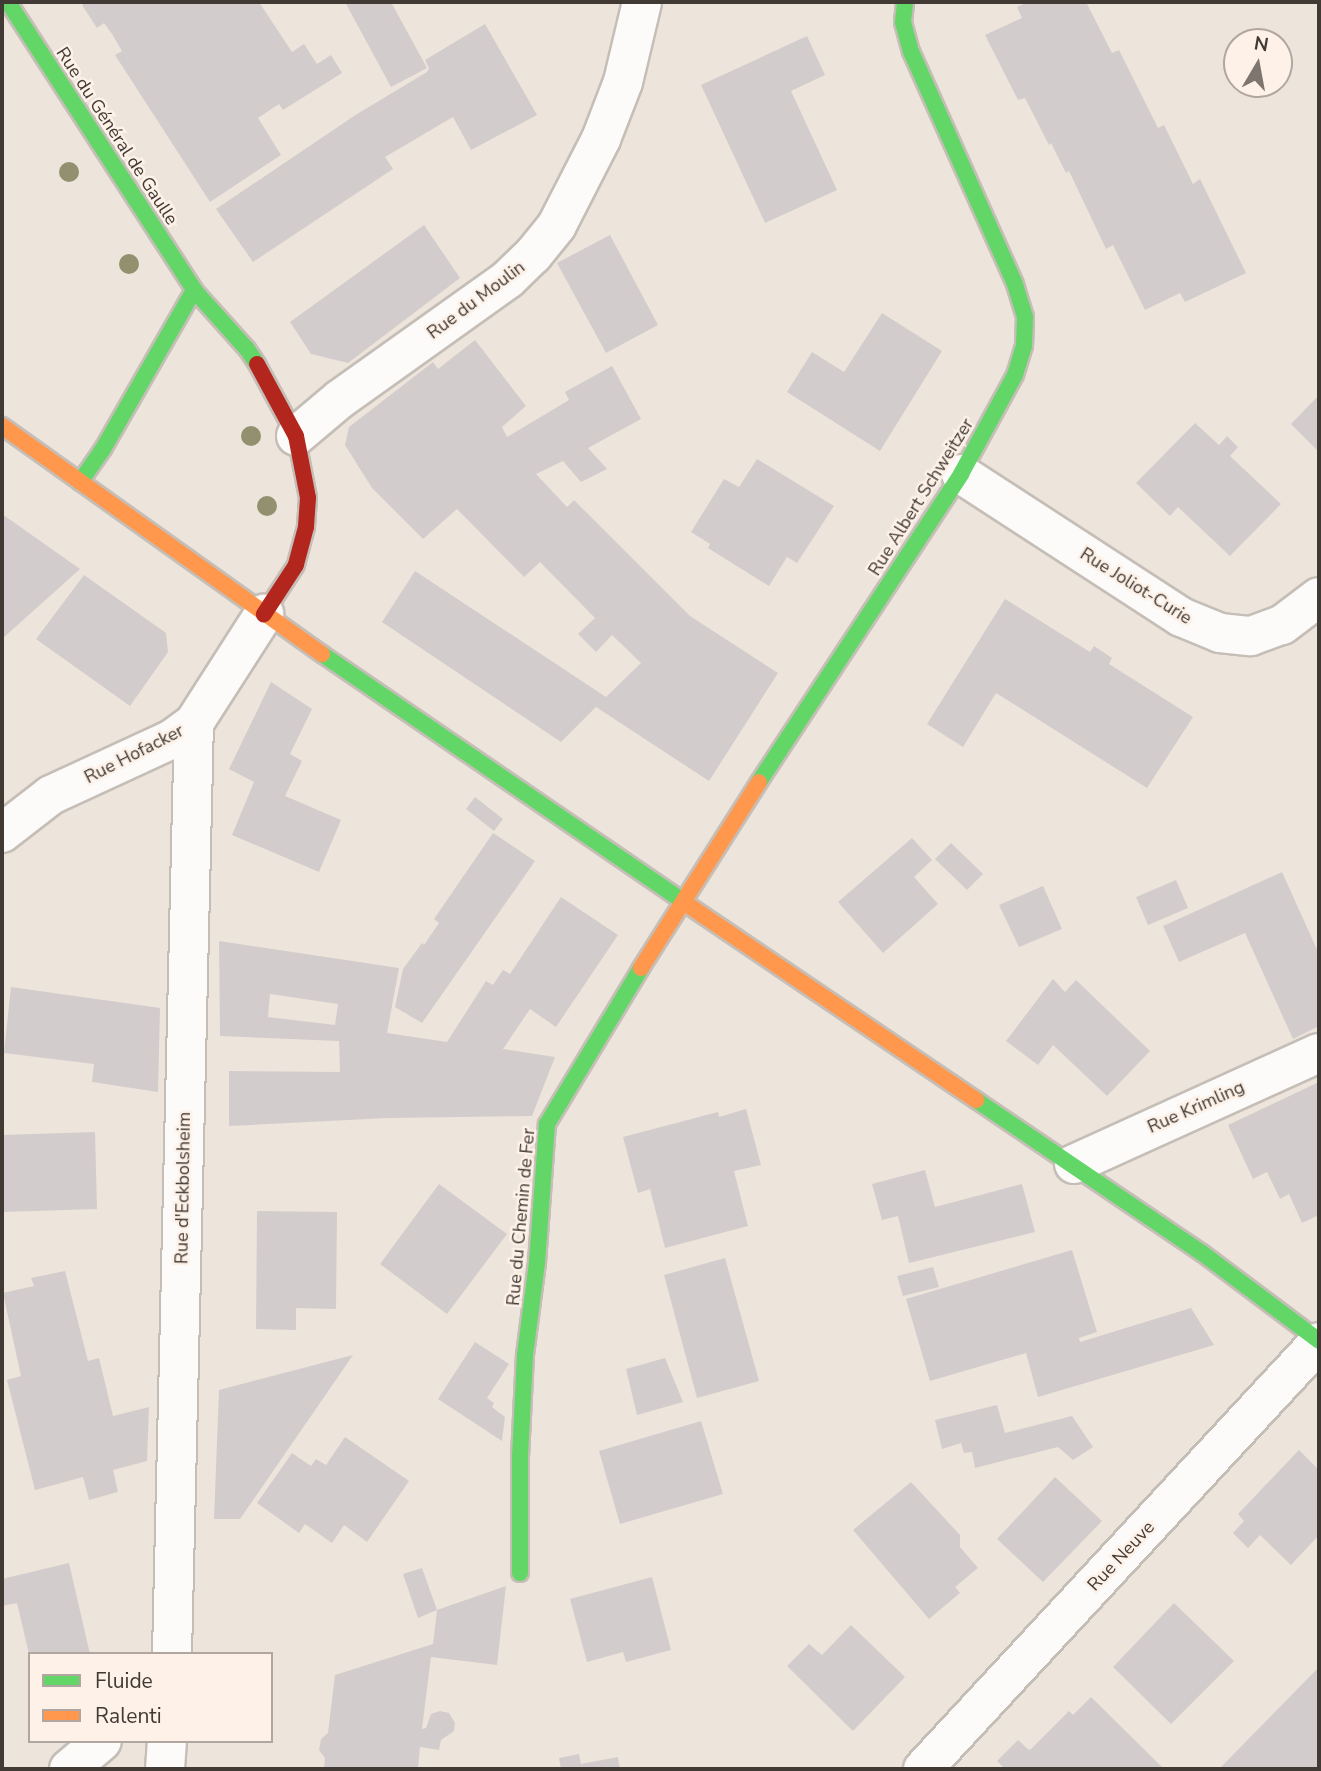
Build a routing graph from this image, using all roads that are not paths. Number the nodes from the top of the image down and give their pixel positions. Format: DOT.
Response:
graph roads {
  1 [pos="642,2"];
  2 [pos="905,2"];
  3 [pos="16,5"];
  4 [pos="194,290"];
  5 [pos="2,426"];
  6 [pos="296,436"];
  7 [pos="961,474"];
  8 [pos="80,482"];
  9 [pos="1319,597"];
  10 [pos="264,614"];
  11 [pos="194,723"];
  12 [pos="2,833"];
  13 [pos="682,901"];
  14 [pos="1319,1053"];
  15 [pos="1073,1164"];
  16 [pos="1319,1342"];
  17 [pos="520,1573"];
  18 [pos="173,1652"];
  19 [pos="100,1743"];
  20 [pos="167,1743"];
  21 [pos="68,1769"];
  22 [pos="165,1769"];
  23 [pos="923,1769"];
  1 -- 6 [label="street, Rue du Moulin"];
  2 -- 7 [label="street, Rue Albert Schweitzer"];
  3 -- 4 [label="street, Rue du Général de Gaulle"];
  4 -- 6 [label="street, Rue du Général de Gaulle"];
  4 -- 8 [label="street"];
  5 -- 8 [label="street"];
  6 -- 10 [label="street, Rue du Général de Gaulle"];
  7 -- 9 [label="street, Rue Joliot-Curie"];
  7 -- 13 [label="street, Rue Albert Schweitzer"];
  8 -- 10 [label="street"];
  10 -- 11 [label="street, Rue Hofacker"];
  10 -- 13 [label="street"];
  11 -- 12 [label="street, Rue Hofacker"];
  11 -- 18 [label="street, Rue d'Eckbolsheim"];
  13 -- 15 [label="street"];
  13 -- 17 [label="street, Rue du Chemin de Fer"];
  14 -- 15 [label="street, Rue Krimling"];
  15 -- 16 [label="street"];
  16 -- 23 [label="street, Rue Neuve"];
  19 -- 21 [label="street"];
  20 -- 22 [label="street"];
}
